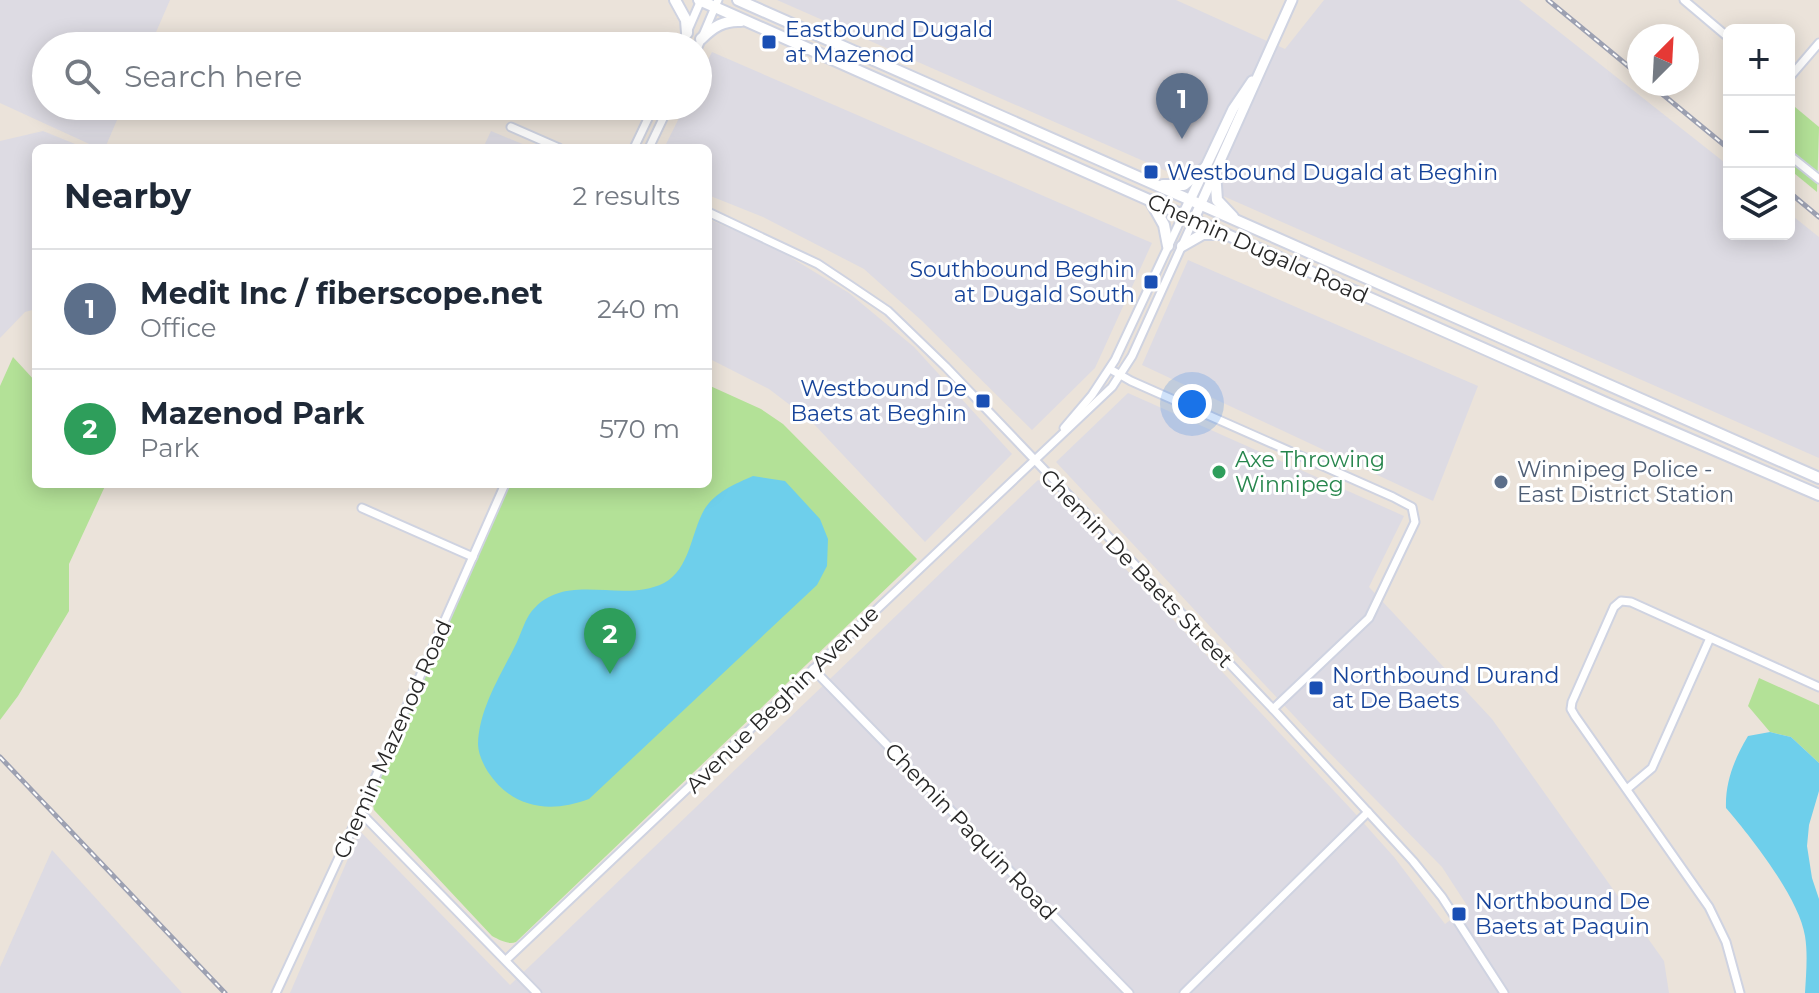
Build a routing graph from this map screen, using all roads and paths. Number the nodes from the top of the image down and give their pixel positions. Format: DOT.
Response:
graph roads {
  1 [pos="675,0"];
  2 [pos="700,0"];
  3 [pos="738,0"];
  4 [pos="1292,0"];
  5 [pos="1684,0"];
  6 [pos="717,4"];
  7 [pos="746,21"];
  8 [pos="687,32"];
  9 [pos="687,32"];
  10 [pos="705,32"];
  11 [pos="712,32"];
  12 [pos="1723,33"];
  13 [pos="1819,43"];
  14 [pos="1795,71"];
  15 [pos="647,120"];
  16 [pos="662,120"];
  17 [pos="511,127"];
  18 [pos="550,144"];
  19 [pos="636,144"];
  20 [pos="651,144"];
  21 [pos="1795,160"];
  22 [pos="1210,169"];
  23 [pos="1819,179"];
  24 [pos="1153,183"];
  25 [pos="1150,200"];
  26 [pos="1195,204"];
  27 [pos="712,214"];
  28 [pos="1189,217"];
  29 [pos="1240,223"];
  30 [pos="1226,234"];
  31 [pos="1168,246"];
  32 [pos="1182,246"];
  33 [pos="1110,369"];
  34 [pos="1120,375"];
  35 [pos="1058,436"];
  36 [pos="1033,460"];
  37 [pos="1819,478"];
  38 [pos="503,488"];
  39 [pos="1819,495"];
  40 [pos="362,508"];
  41 [pos="473,557"];
  42 [pos="1710,638"];
  43 [pos="813,669"];
  44 [pos="1819,687"];
  45 [pos="1273,709"];
  46 [pos="1627,789"];
  47 [pos="360,812"];
  48 [pos="1368,812"];
  49 [pos="506,960"];
  50 [pos="276,993"];
  51 [pos="537,993"];
  52 [pos="1129,993"];
  53 [pos="1184,993"];
  54 [pos="1504,993"];
  55 [pos="1740,993"];
  1 -- 8 [label="main road"];
  2 -- 6 [label="main road, Chemin Dugald Road"];
  2 -- 9 [label="street"];
  3 -- 24 [label="main road, Chemin Dugald Road"];
  4 -- 22 [label="street, Avenue Beghin Avenue"];
  5 -- 12 [label="street"];
  6 -- 7 [label="main road, Chemin Dugald Road"];
  6 -- 10 [label="street"];
  7 -- 11 [label="main road"];
  7 -- 25 [label="main road, Chemin Dugald Road"];
  13 -- 14 [label="street"];
  15 -- 19 [label="street"];
  16 -- 20 [label="street"];
  17 -- 18 [label="street"];
  21 -- 23 [label="street"];
  22 -- 24 [label="main road"];
  22 -- 26 [label="street, Avenue Beghin Avenue"];
  22 -- 29 [label="main road"];
  24 -- 26 [label="main road, Chemin Dugald Road"];
  25 -- 28 [label="main road, Chemin Dugald Road"];
  25 -- 31 [label="main road"];
  26 -- 28 [label="street, Avenue Beghin Avenue"];
  26 -- 29 [label="main road, Chemin Dugald Road"];
  27 -- 36 [label="street, Chemin De Baets Street"];
  28 -- 30 [label="main road, Chemin Dugald Road"];
  28 -- 31 [label="street, Avenue Beghin Avenue"];
  28 -- 32 [label="street, Avenue Beghin Avenue"];
  29 -- 37 [label="main road, Chemin Dugald Road"];
  30 -- 32 [label="main road"];
  30 -- 39 [label="main road, Chemin Dugald Road"];
  31 -- 33 [label="street, Avenue Beghin Avenue"];
  32 -- 34 [label="street, Avenue Beghin Avenue"];
  33 -- 34 [label="street"];
  33 -- 35 [label="street, Avenue Beghin Avenue"];
  34 -- 35 [label="street, Avenue Beghin Avenue"];
  34 -- 45 [label="street"];
  35 -- 36 [label="street, Avenue Beghin Avenue"];
  36 -- 43 [label="street, Avenue Beghin Avenue"];
  36 -- 45 [label="street, Chemin De Baets Street"];
  38 -- 41 [label="street, Chemin Mazenod Road"];
  40 -- 41 [label="street"];
  41 -- 47 [label="street, Chemin Mazenod Road"];
  42 -- 44 [label="street"];
  42 -- 46 [label="street"];
  42 -- 46 [label="street"];
  43 -- 49 [label="street, Avenue Beghin Avenue"];
  43 -- 52 [label="street, Chemin Paquin Road"];
  45 -- 48 [label="street, Chemin De Baets Street"];
  46 -- 55 [label="street"];
  47 -- 49 [label="street"];
  47 -- 50 [label="street, Chemin Mazenod Road"];
  48 -- 53 [label="street"];
  48 -- 54 [label="street, Chemin De Baets Street"];
  49 -- 51 [label="street"];
}
